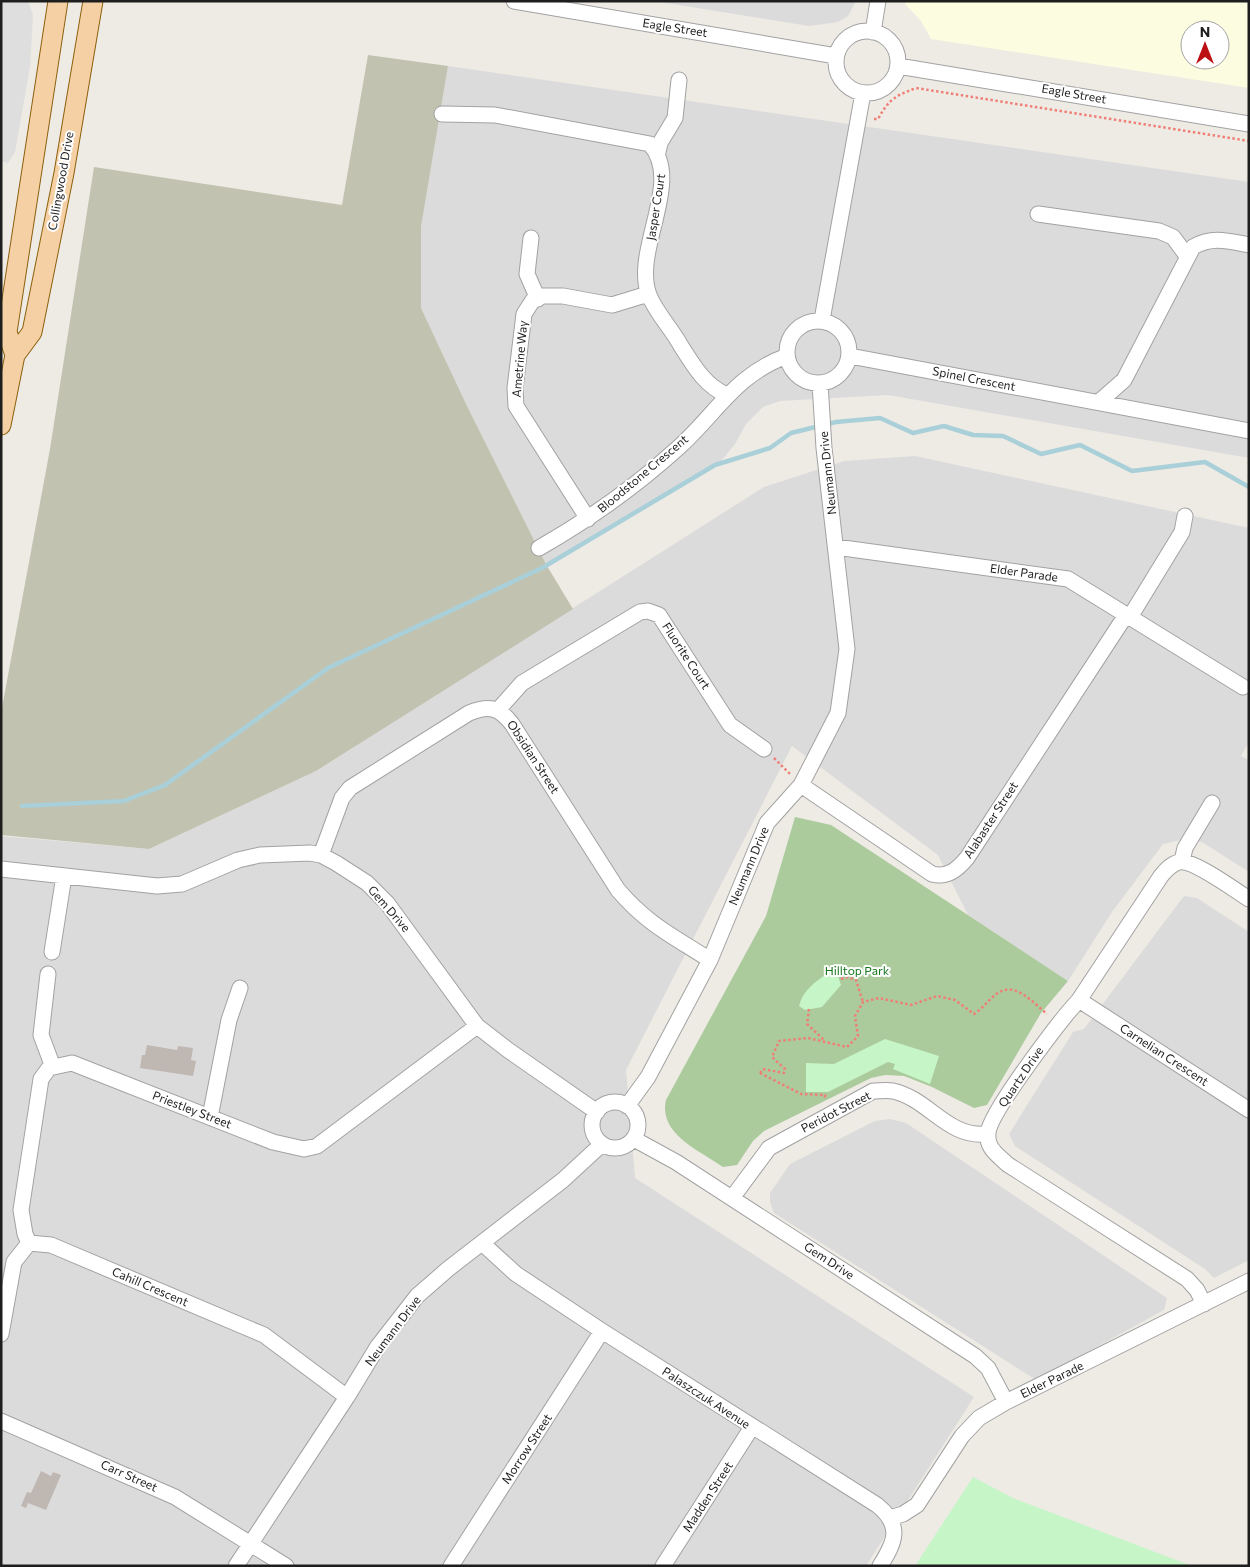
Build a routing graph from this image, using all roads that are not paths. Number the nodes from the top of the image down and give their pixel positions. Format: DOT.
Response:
graph roads {
  1 [pos="58,1"];
  2 [pos="93,1"];
  3 [pos="514,1"];
  4 [pos="878,1"];
  5 [pos="873,32"];
  6 [pos="836,56"];
  7 [pos="898,66"];
  8 [pos="679,80"];
  9 [pos="863,93"];
  10 [pos="442,114"];
  11 [pos="1249,124"];
  12 [pos="658,152"];
  13 [pos="1038,214"];
  14 [pos="531,238"];
  15 [pos="1249,245"];
  16 [pos="1186,256"];
  17 [pos="648,294"];
  18 [pos="538,299"];
  19 [pos="822,320"];
  20 [pos="8,354"];
  21 [pos="787,356"];
  22 [pos="850,356"];
  23 [pos="820,383"];
  24 [pos="727,395"];
  25 [pos="1099,402"];
  26 [pos="1,425"];
  27 [pos="1249,431"];
  28 [pos="1184,516"];
  29 [pos="588,519"];
  30 [pos="836,547"];
  31 [pos="539,548"];
  32 [pos="1128,616"];
  33 [pos="1243,687"];
  34 [pos="498,710"];
  35 [pos="764,749"];
  36 [pos="801,785"];
  37 [pos="1212,802"];
  38 [pos="321,855"];
  39 [pos="1182,861"];
  40 [pos="1,869"];
  41 [pos="64,876"];
  42 [pos="1249,899"];
  43 [pos="52,952"];
  44 [pos="710,960"];
  45 [pos="48,974"];
  46 [pos="240,988"];
  47 [pos="1079,1000"];
  48 [pos="478,1026"];
  49 [pos="53,1067"];
  50 [pos="628,1106"];
  51 [pos="1249,1110"];
  52 [pos="597,1112"];
  53 [pos="210,1117"];
  54 [pos="987,1134"];
  55 [pos="634,1138"];
  56 [pos="602,1144"];
  57 [pos="732,1198"];
  58 [pos="29,1243"];
  59 [pos="482,1243"];
  60 [pos="1249,1281"];
  61 [pos="1204,1304"];
  62 [pos="602,1331"];
  63 [pos="1,1334"];
  64 [pos="347,1397"];
  65 [pos="1006,1402"];
  66 [pos="1,1421"];
  67 [pos="752,1427"];
  68 [pos="890,1518"];
  69 [pos="251,1543"];
  70 [pos="236,1566"];
  71 [pos="286,1566"];
  72 [pos="451,1566"];
  73 [pos="663,1566"];
  74 [pos="880,1566"];
  1 -- 20 [label="main road, Collingwood Drive"];
  2 -- 20 [label="main road, Collingwood Drive"];
  3 -- 6 [label="street, Eagle Street"];
  4 -- 5 [label="street"];
  5 -- 6 [label="street"];
  5 -- 7 [label="street"];
  6 -- 9 [label="street"];
  7 -- 9 [label="street"];
  7 -- 11 [label="street, Eagle Street"];
  8 -- 12 [label="street"];
  9 -- 19 [label="street"];
  10 -- 12 [label="street"];
  12 -- 17 [label="street, Jasper Court"];
  13 -- 16 [label="street"];
  14 -- 18 [label="street"];
  15 -- 16 [label="street"];
  16 -- 25 [label="street"];
  17 -- 18 [label="street"];
  17 -- 24 [label="street"];
  18 -- 29 [label="street, Ametrine Way"];
  19 -- 21 [label="street"];
  19 -- 22 [label="street"];
  20 -- 26 [label="main road, Collingwood Drive"];
  21 -- 23 [label="street"];
  21 -- 24 [label="street, Bloodstone Crescent"];
  22 -- 23 [label="street"];
  22 -- 25 [label="street, Spinel Crescent"];
  23 -- 30 [label="street, Neumann Drive"];
  24 -- 29 [label="street, Bloodstone Crescent"];
  25 -- 27 [label="street, Spinel Crescent"];
  28 -- 32 [label="street, Alabaster Street"];
  29 -- 31 [label="street, Bloodstone Crescent"];
  30 -- 32 [label="street, Elder Parade"];
  30 -- 36 [label="street, Neumann Drive"];
  32 -- 33 [label="street, Elder Parade"];
  32 -- 36 [label="street, Alabaster Street"];
  34 -- 35 [label="street, Fluorite Court"];
  34 -- 38 [label="street, Obsidian Street"];
  34 -- 44 [label="street, Obsidian Street"];
  36 -- 44 [label="street, Neumann Drive"];
  37 -- 39 [label="street"];
  38 -- 41 [label="street, Gem Drive"];
  38 -- 48 [label="street, Gem Drive"];
  39 -- 42 [label="street"];
  39 -- 47 [label="street, Quartz Drive"];
  40 -- 41 [label="street, Gem Drive"];
  41 -- 43 [label="street"];
  44 -- 50 [label="street, Neumann Drive"];
  45 -- 49 [label="street"];
  46 -- 53 [label="street"];
  47 -- 51 [label="street, Carnelian Crescent"];
  47 -- 54 [label="street, Quartz Drive"];
  48 -- 52 [label="street, Gem Drive"];
  48 -- 53 [label="street, Priestley Street"];
  49 -- 53 [label="street, Priestley Street"];
  49 -- 58 [label="street"];
  50 -- 52 [label="street"];
  50 -- 55 [label="street"];
  52 -- 56 [label="street"];
  54 -- 57 [label="street, Peridot Street"];
  54 -- 61 [label="street"];
  55 -- 56 [label="street"];
  55 -- 57 [label="street, Gem Drive"];
  56 -- 59 [label="street, Neumann Drive"];
  57 -- 65 [label="street, Gem Drive"];
  58 -- 63 [label="street"];
  58 -- 64 [label="street, Cahill Crescent"];
  59 -- 62 [label="street, Palaszczuk Avenue"];
  59 -- 64 [label="street, Neumann Drive"];
  60 -- 61 [label="street, Elder Parade"];
  61 -- 65 [label="street, Elder Parade"];
  62 -- 67 [label="street, Palaszczuk Avenue"];
  62 -- 72 [label="street, Morrow Street"];
  64 -- 69 [label="street, Neumann Drive"];
  65 -- 68 [label="street, Elder Parade"];
  66 -- 69 [label="street, Carr Street"];
  67 -- 68 [label="street, Palaszczuk Avenue"];
  67 -- 73 [label="street, Madden Street"];
  68 -- 74 [label="street"];
  69 -- 70 [label="street, Neumann Drive"];
  69 -- 71 [label="street, Carr Street"];
}
